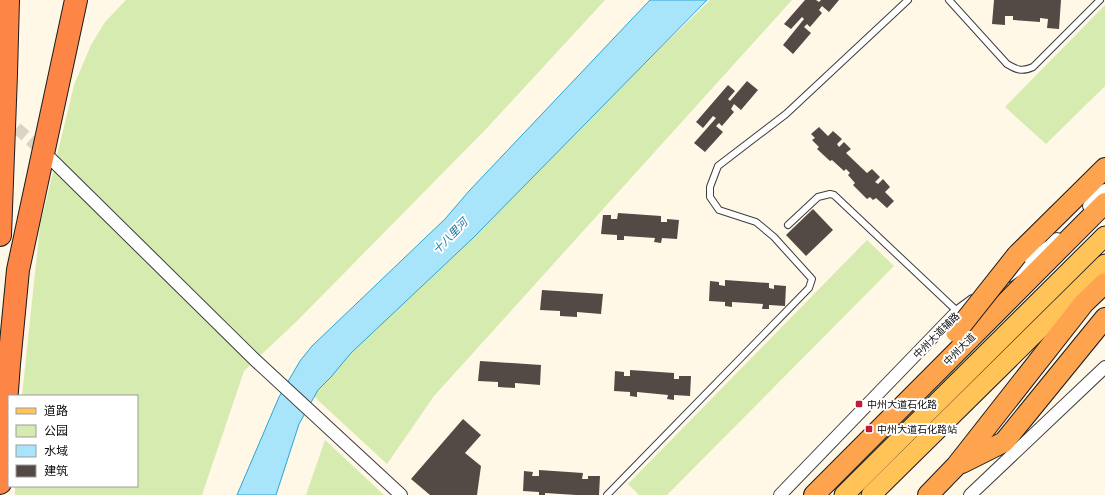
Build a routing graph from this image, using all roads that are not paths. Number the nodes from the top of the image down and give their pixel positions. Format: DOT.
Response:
graph roads {
  1 [pos="8,0"];
  2 [pos="76,0"];
  3 [pos="91,0"];
  4 [pos="908,0"];
  5 [pos="948,0"];
  6 [pos="1100,0"];
  7 [pos="60,74"];
  8 [pos="52,159"];
  9 [pos="1105,168"];
  10 [pos="1105,190"];
  11 [pos="1105,203"];
  12 [pos="788,225"];
  13 [pos="0,235"];
  14 [pos="1105,236"];
  15 [pos="1105,264"];
  16 [pos="1105,283"];
  17 [pos="958,312"];
  18 [pos="1105,318"];
  19 [pos="9,364"];
  20 [pos="1105,367"];
  21 [pos="0,388"];
  22 [pos="912,396"];
  23 [pos="956,466"];
  24 [pos="0,483"];
  25 [pos="401,495"];
  26 [pos="607,495"];
  27 [pos="780,495"];
  28 [pos="814,495"];
  29 [pos="844,495"];
  30 [pos="871,495"];
  31 [pos="928,495"];
  32 [pos="970,495"];
  1 -- 13 [label="highway"];
  2 -- 7 [label="highway"];
  3 -- 7 [label="highway"];
  4 -- 26 [label="lane"];
  5 -- 6 [label="lane"];
  7 -- 19 [label="highway"];
  8 -- 25 [label="street"];
  9 -- 22 [label="highway, bridge"];
  10 -- 17 [label="street, 中州大道辅路"];
  11 -- 22 [label="highway, 中州大道"];
  12 -- 17 [label="lane"];
  14 -- 29 [label="main road"];
  15 -- 30 [label="main road"];
  16 -- 23 [label="highway"];
  17 -- 27 [label="street, 中州大道辅路"];
  18 -- 23 [label="highway"];
  19 -- 21 [label="highway"];
  19 -- 24 [label="highway"];
  20 -- 32 [label="street"];
  22 -- 28 [label="highway, 中州大道"];
  23 -- 31 [label="highway"];
}
